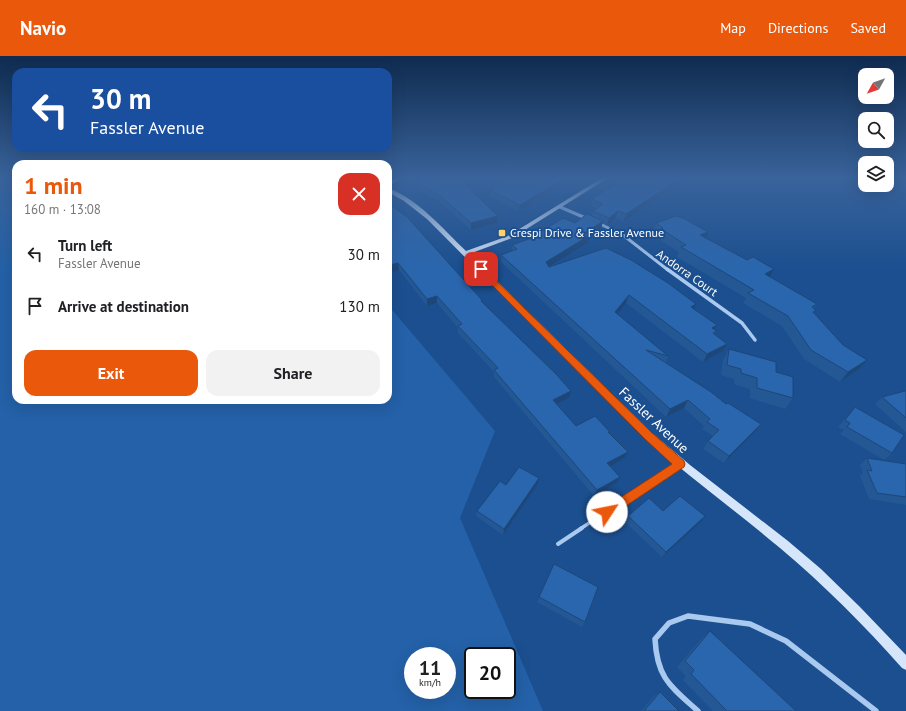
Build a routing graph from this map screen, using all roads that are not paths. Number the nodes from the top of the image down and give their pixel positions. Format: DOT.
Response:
graph roads {
  1 [pos="419,209"];
  2 [pos="556,209"];
  3 [pos="566,209"];
  4 [pos="589,219"];
  5 [pos="597,222"];
  6 [pos="465,253"];
  7 [pos="755,340"];
  8 [pos="680,464"];
  9 [pos="558,544"];
  10 [pos="906,664"];
  11 [pos="698,711"];
  12 [pos="876,711"];
  1 -- 6 [label="street, Fassler Avenue"];
  2 -- 6 [label="street"];
  3 -- 4 [label="street"];
  5 -- 7 [label="street, Andorra Court"];
  6 -- 8 [label="street, Fassler Avenue"];
  8 -- 9 [label="lane"];
  8 -- 10 [label="street, Fassler Avenue"];
  11 -- 12 [label="street"];
}
